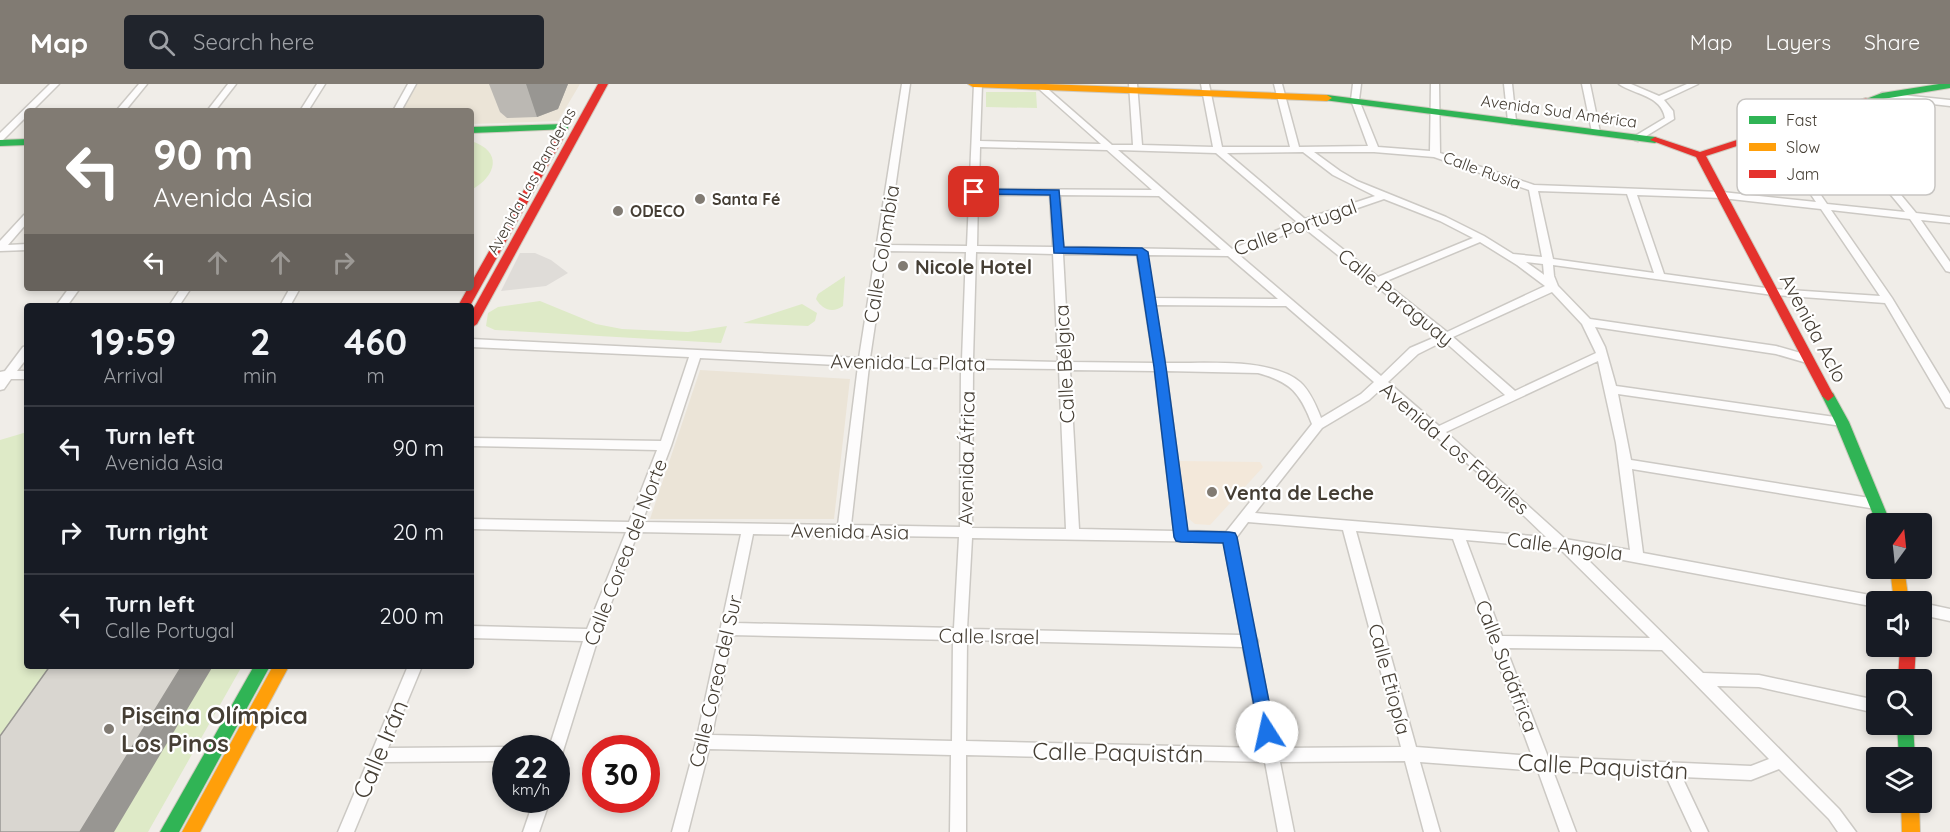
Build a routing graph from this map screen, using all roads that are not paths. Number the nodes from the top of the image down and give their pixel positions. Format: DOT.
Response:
graph roads {
  1 [pos="55,84"];
  2 [pos="143,84"];
  3 [pos="232,84"];
  4 [pos="321,84"];
  5 [pos="412,84"];
  6 [pos="591,84"];
  7 [pos="603,84"];
  8 [pos="906,84"];
  9 [pos="973,84"];
  10 [pos="978,84"];
  11 [pos="1357,84"];
  12 [pos="1435,84"];
  13 [pos="1508,84"];
  14 [pos="1586,84"];
  15 [pos="1623,84"];
  16 [pos="1694,84"];
  17 [pos="1946,85"];
  18 [pos="1063,86"];
  19 [pos="1042,87"];
  20 [pos="1132,87"];
  21 [pos="1206,88"];
  22 [pos="1279,89"];
  23 [pos="1882,96"];
  24 [pos="1659,99"];
  25 [pos="1873,99"];
  26 [pos="1911,99"];
  27 [pos="1355,100"];
  28 [pos="1935,101"];
  29 [pos="1950,103"];
  30 [pos="30,108"];
  31 [pos="123,108"];
  32 [pos="213,108"];
  33 [pos="306,108"];
  34 [pos="399,108"];
  35 [pos="1434,111"];
  36 [pos="24,114"];
  37 [pos="1512,121"];
  38 [pos="565,128"];
  39 [pos="474,130"];
  40 [pos="1596,132"];
  41 [pos="0,138"];
  42 [pos="1638,138"];
  43 [pos="24,142"];
  44 [pos="1737,142"];
  45 [pos="0,143"];
  46 [pos="976,144"];
  47 [pos="1111,147"];
  48 [pos="1138,148"];
  49 [pos="1374,149"];
  50 [pos="1218,150"];
  51 [pos="1300,150"];
  52 [pos="1435,154"];
  53 [pos="1700,155"];
  54 [pos="1533,188"];
  55 [pos="974,192"];
  56 [pos="1055,192"];
  57 [pos="1631,192"];
  58 [pos="1161,193"];
  59 [pos="1722,195"];
  60 [pos="1816,195"];
  61 [pos="1896,195"];
  62 [pos="1383,196"];
  63 [pos="1823,206"];
  64 [pos="1914,217"];
  65 [pos="24,220"];
  66 [pos="1950,220"];
  67 [pos="1304,223"];
  68 [pos="1481,238"];
  69 [pos="24,247"];
  70 [pos="0,248"];
  71 [pos="883,248"];
  72 [pos="972,249"];
  73 [pos="1058,251"];
  74 [pos="1142,252"];
  75 [pos="1232,253"];
  76 [pos="1507,256"];
  77 [pos="1548,260"];
  78 [pos="1950,269"];
  79 [pos="1660,276"];
  80 [pos="1377,281"];
  81 [pos="1553,286"];
  82 [pos="474,288"];
  83 [pos="73,291"];
  84 [pos="1773,292"];
  85 [pos="1888,300"];
  86 [pos="1150,302"];
  87 [pos="63,303"];
  88 [pos="1290,303"];
  89 [pos="474,319"];
  90 [pos="1587,322"];
  91 [pos="1444,335"];
  92 [pos="474,343"];
  93 [pos="24,354"];
  94 [pos="696,354"];
  95 [pos="1602,355"];
  96 [pos="1807,359"];
  97 [pos="864,362"];
  98 [pos="967,364"];
  99 [pos="1064,366"];
  100 [pos="1160,367"];
  101 [pos="4,375"];
  102 [pos="24,375"];
  103 [pos="1381,383"];
  104 [pos="0,386"];
  105 [pos="1611,389"];
  106 [pos="1514,396"];
  107 [pos="1950,404"];
  108 [pos="1842,422"];
  109 [pos="1318,425"];
  110 [pos="1438,431"];
  111 [pos="474,442"];
  112 [pos="665,446"];
  113 [pos="1627,464"];
  114 [pos="1876,504"];
  115 [pos="1880,513"];
  116 [pos="1245,517"];
  117 [pos="474,524"];
  118 [pos="634,526"];
  119 [pos="1348,526"];
  120 [pos="748,529"];
  121 [pos="844,531"];
  122 [pos="966,534"];
  123 [pos="1457,534"];
  124 [pos="1073,535"];
  125 [pos="1181,537"];
  126 [pos="1229,537"];
  127 [pos="1560,543"];
  128 [pos="1637,555"];
  129 [pos="1866,599"];
  130 [pos="1932,611"];
  131 [pos="1950,615"];
  132 [pos="728,629"];
  133 [pos="474,632"];
  134 [pos="592,635"];
  135 [pos="960,635"];
  136 [pos="1251,641"];
  137 [pos="1498,642"];
  138 [pos="1666,644"];
  139 [pos="260,669"];
  140 [pos="278,669"];
  141 [pos="414,669"];
  142 [pos="1701,679"];
  143 [pos="1866,704"];
  144 [pos="561,735"];
  145 [pos="703,742"];
  146 [pos="958,749"];
  147 [pos="492,754"];
  148 [pos="1411,754"];
  149 [pos="377,755"];
  150 [pos="1271,755"];
  151 [pos="1782,761"];
  152 [pos="1544,764"];
  153 [pos="1671,770"];
  154 [pos="538,813"];
  155 [pos="1910,813"];
  156 [pos="169,832"];
  157 [pos="191,832"];
  158 [pos="346,832"];
  159 [pos="531,832"];
  160 [pos="680,832"];
  161 [pos="958,832"];
  162 [pos="1286,832"];
  163 [pos="1432,832"];
  164 [pos="1568,832"];
  165 [pos="1700,832"];
  166 [pos="1848,832"];
  167 [pos="1911,832"];
  1 -- 30 [label="street"];
  2 -- 31 [label="street"];
  3 -- 32 [label="street"];
  4 -- 33 [label="street"];
  5 -- 34 [label="street"];
  6 -- 38 [label="main road, Avenida Las Banderas"];
  7 -- 89 [label="main road, Avenida Las Banderas"];
  8 -- 71 [label="street, Calle Colombia"];
  9 -- 10 [label="main road, Avenida Sud América"];
  10 -- 19 [label="main road, Avenida Sud América"];
  10 -- 46 [label="street, Avenida África"];
  11 -- 27 [label="street"];
  12 -- 35 [label="street"];
  13 -- 37 [label="street"];
  14 -- 40 [label="street"];
  15 -- 24 [label="street"];
  16 -- 24 [label="street"];
  17 -- 23 [label="main road"];
  18 -- 19 [label="main road, Avenida Sud América"];
  18 -- 20 [label="main road, Avenida Sud América"];
  19 -- 47 [label="street, Avenida Los Fabriles"];
  20 -- 21 [label="main road, Avenida Sud América"];
  20 -- 48 [label="street"];
  21 -- 22 [label="main road, Avenida Sud América"];
  21 -- 50 [label="street"];
  22 -- 27 [label="main road, Avenida Sud América"];
  22 -- 51 [label="street"];
  23 -- 25 [label="main road"];
  23 -- 26 [label="street"];
  24 -- 42 [label="street"];
  27 -- 35 [label="main road, Avenida Sud América"];
  27 -- 49 [label="street"];
  28 -- 29 [label="street"];
  35 -- 37 [label="main road, Avenida Sud América"];
  35 -- 52 [label="street"];
  36 -- 41 [label="street"];
  37 -- 40 [label="main road, Avenida Sud América"];
  38 -- 39 [label="main road"];
  38 -- 82 [label="main road, Avenida Las Banderas"];
  40 -- 42 [label="main road, Avenida Sud América"];
  42 -- 53 [label="main road, Avenida Sud América"];
  43 -- 45 [label="main road"];
  44 -- 53 [label="main road"];
  46 -- 47 [label="street, Calle Rusia"];
  46 -- 55 [label="street, Avenida África"];
  47 -- 48 [label="street, Calle Rusia"];
  47 -- 58 [label="street, Avenida Los Fabriles"];
  48 -- 50 [label="street, Calle Rusia"];
  49 -- 51 [label="street, Calle Rusia"];
  49 -- 52 [label="street, Calle Rusia"];
  50 -- 51 [label="street, Calle Rusia"];
  50 -- 67 [label="street, Calle Paraguay"];
  51 -- 62 [label="street"];
  52 -- 54 [label="street, Calle Rusia"];
  53 -- 59 [label="main road, Avenida Aclo"];
  54 -- 57 [label="street, Calle Rusia"];
  54 -- 77 [label="street"];
  55 -- 56 [label="street"];
  55 -- 72 [label="street, Avenida África"];
  56 -- 58 [label="street"];
  56 -- 73 [label="street, Calle Bélgica"];
  57 -- 59 [label="street, Calle Rusia"];
  57 -- 79 [label="street"];
  58 -- 75 [label="street, Avenida Los Fabriles"];
  59 -- 63 [label="street, Calle Rusia"];
  59 -- 84 [label="main road, Avenida Aclo"];
  60 -- 63 [label="street"];
  61 -- 64 [label="street"];
  62 -- 67 [label="street, Calle Portugal"];
  62 -- 68 [label="street"];
  63 -- 64 [label="street, Calle Rusia"];
  63 -- 85 [label="street"];
  64 -- 66 [label="street, Calle Rusia"];
  64 -- 78 [label="street"];
  65 -- 70 [label="street"];
  67 -- 75 [label="street, Calle Portugal"];
  67 -- 80 [label="street, Calle Paraguay"];
  68 -- 76 [label="street"];
  68 -- 80 [label="street"];
  69 -- 70 [label="street"];
  71 -- 72 [label="street, Calle Portugal"];
  71 -- 97 [label="street, Calle Colombia"];
  72 -- 73 [label="street, Calle Portugal"];
  72 -- 98 [label="street, Avenida África"];
  73 -- 74 [label="street, Calle Portugal"];
  73 -- 99 [label="street, Calle Bélgica"];
  74 -- 75 [label="street, Calle Portugal"];
  74 -- 86 [label="street"];
  75 -- 88 [label="street, Avenida Los Fabriles"];
  76 -- 77 [label="street"];
  76 -- 81 [label="street"];
  77 -- 79 [label="street"];
  77 -- 81 [label="street"];
  79 -- 84 [label="street"];
  80 -- 91 [label="street, Calle Paraguay"];
  81 -- 90 [label="street"];
  81 -- 91 [label="street"];
  83 -- 87 [label="street"];
  84 -- 85 [label="street"];
  84 -- 96 [label="main road, Avenida Aclo"];
  85 -- 107 [label="street"];
  86 -- 88 [label="street"];
  86 -- 100 [label="street"];
  88 -- 103 [label="street, Avenida Los Fabriles"];
  90 -- 95 [label="street"];
  90 -- 96 [label="street"];
  91 -- 103 [label="street"];
  91 -- 106 [label="street, Calle Paraguay"];
  92 -- 94 [label="street, Avenida La Plata"];
  93 -- 101 [label="street"];
  94 -- 97 [label="street, Avenida La Plata"];
  94 -- 112 [label="street, Calle Corea del Norte"];
  95 -- 105 [label="street"];
  95 -- 106 [label="street"];
  96 -- 108 [label="main road, Avenida Aclo"];
  97 -- 98 [label="street, Avenida La Plata"];
  97 -- 121 [label="street, Calle Colombia"];
  98 -- 99 [label="street, Avenida La Plata"];
  98 -- 122 [label="street, Avenida África"];
  99 -- 100 [label="street, Avenida La Plata"];
  99 -- 124 [label="street, Calle Bélgica"];
  100 -- 109 [label="street, Avenida La Plata"];
  100 -- 125 [label="street"];
  101 -- 102 [label="street"];
  101 -- 104 [label="street"];
  103 -- 109 [label="street"];
  103 -- 110 [label="street, Avenida Los Fabriles"];
  105 -- 108 [label="street"];
  105 -- 113 [label="street"];
  106 -- 110 [label="street"];
  108 -- 114 [label="main road, Avenida Aclo"];
  109 -- 116 [label="street"];
  110 -- 127 [label="street, Avenida Los Fabriles"];
  111 -- 112 [label="street"];
  112 -- 118 [label="street, Calle Corea del Norte"];
  113 -- 114 [label="street"];
  113 -- 128 [label="street"];
  114 -- 115 [label="main road, Avenida Aclo"];
  116 -- 119 [label="street, Calle Angola"];
  116 -- 126 [label="street"];
  117 -- 118 [label="street, Avenida Asia"];
  118 -- 120 [label="street, Avenida Asia"];
  118 -- 134 [label="street, Calle Corea del Norte"];
  119 -- 123 [label="street, Calle Angola"];
  119 -- 148 [label="street, Calle Etiopía"];
  120 -- 121 [label="street, Avenida Asia"];
  120 -- 132 [label="street, Calle Corea del Sur"];
  121 -- 122 [label="street, Avenida Asia"];
  122 -- 124 [label="street, Avenida Asia"];
  122 -- 135 [label="street, Avenida África"];
  123 -- 127 [label="street, Calle Angola"];
  123 -- 137 [label="street, Calle Sudáfrica"];
  124 -- 125 [label="street, Avenida Asia"];
  125 -- 126 [label="street, Avenida Asia"];
  126 -- 136 [label="street"];
  127 -- 128 [label="street, Calle Angola"];
  127 -- 138 [label="street, Avenida Los Fabriles"];
  128 -- 129 [label="street, Calle Angola"];
  130 -- 131 [label="street"];
  132 -- 135 [label="street, Calle Israel"];
  132 -- 145 [label="street, Calle Corea del Sur"];
  133 -- 134 [label="street"];
  134 -- 144 [label="street, Calle Corea del Norte"];
  135 -- 136 [label="street, Calle Israel"];
  135 -- 146 [label="street, Avenida África"];
  136 -- 150 [label="street"];
  137 -- 138 [label="street"];
  137 -- 152 [label="street, Calle Sudáfrica"];
  138 -- 142 [label="street, Avenida Los Fabriles"];
  139 -- 156 [label="main road"];
  140 -- 157 [label="main road"];
  141 -- 149 [label="street, Calle Irán"];
  142 -- 143 [label="street"];
  142 -- 151 [label="street, Avenida Los Fabriles"];
  145 -- 146 [label="street, Calle Paquistán"];
  145 -- 160 [label="street, Calle Corea del Sur"];
  146 -- 150 [label="street, Calle Paquistán"];
  146 -- 161 [label="street, Avenida África"];
  147 -- 149 [label="street"];
  148 -- 150 [label="street, Calle Paquistán"];
  148 -- 152 [label="street, Calle Paquistán"];
  148 -- 163 [label="street, Calle Etiopía"];
  149 -- 158 [label="street, Calle Irán"];
  150 -- 162 [label="street"];
  151 -- 153 [label="street, Calle Paquistán"];
  151 -- 166 [label="street, Avenida Los Fabriles"];
  152 -- 153 [label="street, Calle Paquistán"];
  152 -- 164 [label="street, Calle Sudáfrica"];
  153 -- 165 [label="street"];
  154 -- 159 [label="street"];
  155 -- 167 [label="main road"];
}
